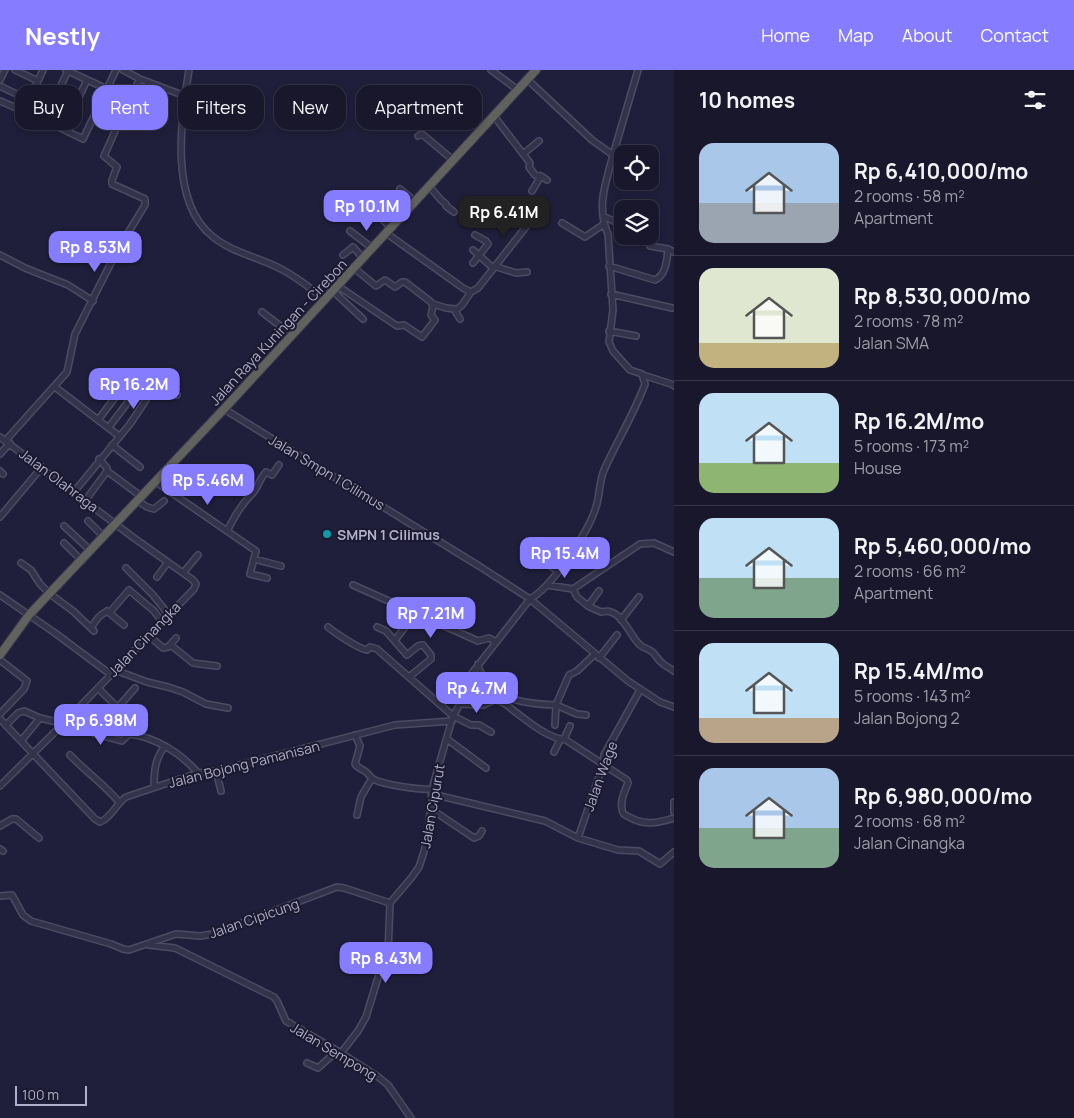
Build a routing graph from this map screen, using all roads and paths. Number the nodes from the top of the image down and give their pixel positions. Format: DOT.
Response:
graph roads {
  1 [pos="5,70"];
  2 [pos="15,70"];
  3 [pos="43,70"];
  4 [pos="67,70"];
  5 [pos="116,70"];
  6 [pos="123,70"];
  7 [pos="189,70"];
  8 [pos="491,70"];
  9 [pos="534,70"];
  10 [pos="638,70"];
  11 [pos="140,79"];
  12 [pos="0,80"];
  13 [pos="38,80"];
  14 [pos="87,80"];
  15 [pos="528,80"];
  16 [pos="36,85"];
  17 [pos="60,85"];
  18 [pos="98,85"];
  19 [pos="109,85"];
  20 [pos="187,85"];
  21 [pos="0,86"];
  22 [pos="518,90"];
  23 [pos="82,91"];
  24 [pos="15,93"];
  25 [pos="178,93"];
  26 [pos="0,102"];
  27 [pos="15,108"];
  28 [pos="494,116"];
  29 [pos="92,120"];
  30 [pos="66,130"];
  31 [pos="184,130"];
  32 [pos="418,136"];
  33 [pos="539,141"];
  34 [pos="524,154"];
  35 [pos="613,155"];
  36 [pos="453,160"];
  37 [pos="541,176"];
  38 [pos="547,180"];
  39 [pos="429,186"];
  40 [pos="400,189"];
  41 [pos="532,190"];
  42 [pos="415,201"];
  43 [pos="375,212"];
  44 [pos="454,212"];
  45 [pos="603,216"];
  46 [pos="614,221"];
  47 [pos="529,223"];
  48 [pos="562,223"];
  49 [pos="604,224"];
  50 [pos="389,230"];
  51 [pos="350,231"];
  52 [pos="475,235"];
  53 [pos="650,245"];
  54 [pos="372,248"];
  55 [pos="668,249"];
  56 [pos="473,250"];
  57 [pos="674,252"];
  58 [pos="0,255"];
  59 [pos="343,255"];
  60 [pos="479,255"];
  61 [pos="363,258"];
  62 [pos="473,263"];
  63 [pos="609,266"];
  64 [pos="493,267"];
  65 [pos="354,268"];
  66 [pos="527,272"];
  67 [pos="335,288"];
  68 [pos="471,292"];
  69 [pos="611,294"];
  70 [pos="326,298"];
  71 [pos="93,301"];
  72 [pos="433,304"];
  73 [pos="672,308"];
  74 [pos="455,309"];
  75 [pos="262,312"];
  76 [pos="363,319"];
  77 [pos="460,319"];
  78 [pos="609,331"];
  79 [pos="292,335"];
  80 [pos="636,336"];
  81 [pos="643,375"];
  82 [pos="674,386"];
  83 [pos="55,387"];
  84 [pos="123,387"];
  85 [pos="177,395"];
  86 [pos="146,400"];
  87 [pos="224,409"];
  88 [pos="98,420"];
  89 [pos="108,427"];
  90 [pos="119,436"];
  91 [pos="0,437"];
  92 [pos="8,442"];
  93 [pos="112,445"];
  94 [pos="0,454"];
  95 [pos="100,460"];
  96 [pos="279,465"];
  97 [pos="42,467"];
  98 [pos="140,467"];
  99 [pos="107,471"];
  100 [pos="156,482"];
  101 [pos="74,492"];
  102 [pos="140,499"];
  103 [pos="85,501"];
  104 [pos="164,501"];
  105 [pos="0,517"];
  106 [pos="88,521"];
  107 [pos="117,524"];
  108 [pos="64,526"];
  109 [pos="226,531"];
  110 [pos="105,538"];
  111 [pos="64,543"];
  112 [pos="91,551"];
  113 [pos="674,552"];
  114 [pos="198,555"];
  115 [pos="535,556"];
  116 [pos="254,559"];
  117 [pos="82,561"];
  118 [pos="168,562"];
  119 [pos="21,563"];
  120 [pos="281,566"];
  121 [pos="126,568"];
  122 [pos="558,571"];
  123 [pos="183,573"];
  124 [pos="156,577"];
  125 [pos="267,578"];
  126 [pos="353,585"];
  127 [pos="547,585"];
  128 [pos="573,589"];
  129 [pos="599,590"];
  130 [pos="50,594"];
  131 [pos="0,595"];
  132 [pos="639,597"];
  133 [pos="530,599"];
  134 [pos="588,606"];
  135 [pos="106,610"];
  136 [pos="29,615"];
  137 [pos="169,615"];
  138 [pos="410,620"];
  139 [pos="620,620"];
  140 [pos="162,622"];
  141 [pos="124,625"];
  142 [pos="328,627"];
  143 [pos="377,627"];
  144 [pos="148,635"];
  145 [pos="617,635"];
  146 [pos="176,638"];
  147 [pos="395,640"];
  148 [pos="496,642"];
  149 [pos="170,646"];
  150 [pos="0,656"];
  151 [pos="597,656"];
  152 [pos="0,660"];
  153 [pos="478,664"];
  154 [pos="217,666"];
  155 [pos="115,670"];
  156 [pos="674,671"];
  157 [pos="110,674"];
  158 [pos="409,677"];
  159 [pos="98,688"];
  160 [pos="135,688"];
  161 [pos="640,690"];
  162 [pos="460,704"];
  163 [pos="556,705"];
  164 [pos="117,707"];
  165 [pos="674,707"];
  166 [pos="228,708"];
  167 [pos="0,714"];
  168 [pos="586,715"];
  169 [pos="40,718"];
  170 [pos="0,719"];
  171 [pos="452,719"];
  172 [pos="106,721"];
  173 [pos="64,723"];
  174 [pos="6,725"];
  175 [pos="555,725"];
  176 [pos="570,726"];
  177 [pos="491,732"];
  178 [pos="355,735"];
  179 [pos="447,739"];
  180 [pos="562,740"];
  181 [pos="21,741"];
  182 [pos="165,746"];
  183 [pos="554,752"];
  184 [pos="32,754"];
  185 [pos="70,755"];
  186 [pos="603,766"];
  187 [pos="486,768"];
  188 [pos="216,770"];
  189 [pos="198,773"];
  190 [pos="372,778"];
  191 [pos="0,786"];
  192 [pos="154,787"];
  193 [pos="220,791"];
  194 [pos="432,791"];
  195 [pos="120,802"];
  196 [pos="674,802"];
  197 [pos="432,809"];
  198 [pos="674,812"];
  199 [pos="357,815"];
  200 [pos="674,818"];
  201 [pos="0,826"];
  202 [pos="482,831"];
  203 [pos="39,838"];
  204 [pos="578,838"];
  205 [pos="674,852"];
  206 [pos="0,896"];
  207 [pos="390,903"];
  208 [pos="149,945"];
  209 [pos="339,1052"];
  210 [pos="307,1063"];
  211 [pos="411,1118"];
  1 -- 12 [label="street"];
  2 -- 13 [label="street"];
  3 -- 13 [label="street"];
  4 -- 14 [label="street"];
  4 -- 17 [label="street"];
  5 -- 19 [label="street"];
  6 -- 11 [label="street"];
  7 -- 20 [label="street"];
  8 -- 22 [label="street"];
  9 -- 15 [label="highway, Jalan Raya Kuningan - Cirebon"];
  10 -- 35 [label="street"];
  11 -- 25 [label="street"];
  11 -- 71 [label="street"];
  13 -- 16 [label="street"];
  14 -- 18 [label="street"];
  14 -- 23 [label="street"];
  15 -- 22 [label="highway, Jalan Raya Kuningan - Cirebon"];
  15 -- 35 [label="street"];
  21 -- 24 [label="street"];
  22 -- 28 [label="highway, Jalan Raya Kuningan - Cirebon"];
  26 -- 27 [label="street"];
  28 -- 34 [label="street"];
  28 -- 36 [label="highway, Jalan Raya Kuningan - Cirebon"];
  29 -- 30 [label="street"];
  31 -- 70 [label="street"];
  32 -- 36 [label="street"];
  33 -- 34 [label="street"];
  34 -- 37 [label="street"];
  35 -- 45 [label="street"];
  36 -- 39 [label="highway, Jalan Raya Kuningan - Cirebon"];
  37 -- 38 [label="street"];
  37 -- 41 [label="street"];
  39 -- 42 [label="highway, Jalan Raya Kuningan - Cirebon"];
  39 -- 44 [label="street"];
  40 -- 42 [label="street"];
  42 -- 50 [label="highway, Jalan Raya Kuningan - Cirebon"];
  43 -- 50 [label="street"];
  45 -- 46 [label="street"];
  45 -- 49 [label="street"];
  47 -- 64 [label="street"];
  48 -- 49 [label="street"];
  49 -- 63 [label="street"];
  50 -- 54 [label="highway, Jalan Raya Kuningan - Cirebon"];
  50 -- 68 [label="street"];
  51 -- 54 [label="street"];
  52 -- 60 [label="street"];
  53 -- 55 [label="street"];
  54 -- 61 [label="highway, Jalan Raya Kuningan - Cirebon"];
  55 -- 57 [label="street"];
  55 -- 63 [label="street"];
  56 -- 60 [label="street"];
  58 -- 71 [label="street"];
  59 -- 61 [label="street"];
  60 -- 62 [label="street"];
  60 -- 64 [label="street"];
  61 -- 65 [label="highway, Jalan Raya Kuningan - Cirebon"];
  63 -- 69 [label="street"];
  64 -- 66 [label="street"];
  64 -- 68 [label="street"];
  65 -- 67 [label="highway, Jalan Raya Kuningan - Cirebon"];
  65 -- 72 [label="street"];
  67 -- 70 [label="highway, Jalan Raya Kuningan - Cirebon"];
  67 -- 72 [label="street"];
  67 -- 76 [label="street"];
  68 -- 74 [label="street"];
  69 -- 73 [label="street"];
  69 -- 78 [label="street"];
  70 -- 79 [label="highway, Jalan Raya Kuningan - Cirebon"];
  71 -- 83 [label="street"];
  72 -- 74 [label="street"];
  74 -- 77 [label="street"];
  75 -- 79 [label="street"];
  78 -- 80 [label="street"];
  78 -- 81 [label="street"];
  79 -- 87 [label="highway, Jalan Raya Kuningan - Cirebon"];
  81 -- 82 [label="street"];
  81 -- 122 [label="street, Jalan Cipurut"];
  83 -- 88 [label="street"];
  83 -- 92 [label="street"];
  84 -- 88 [label="street"];
  85 -- 89 [label="street"];
  86 -- 90 [label="street"];
  87 -- 100 [label="highway, Jalan Raya Kuningan - Cirebon"];
  87 -- 133 [label="street, Jalan Smpn 1 Cilimus"];
  88 -- 89 [label="street"];
  89 -- 90 [label="street"];
  90 -- 93 [label="street"];
  91 -- 92 [label="street, Jalan Olahraga"];
  92 -- 94 [label="street"];
  92 -- 97 [label="street, Jalan Olahraga"];
  93 -- 95 [label="street"];
  93 -- 98 [label="street"];
  95 -- 99 [label="street"];
  95 -- 101 [label="street"];
  96 -- 109 [label="street"];
  97 -- 101 [label="street, Jalan Olahraga"];
  97 -- 105 [label="street"];
  99 -- 102 [label="street"];
  99 -- 103 [label="street"];
  100 -- 102 [label="highway, Jalan Raya Kuningan - Cirebon"];
  100 -- 109 [label="street"];
  101 -- 103 [label="street, Jalan Olahraga"];
  102 -- 104 [label="street"];
  102 -- 107 [label="highway, Jalan Raya Kuningan - Cirebon"];
  103 -- 107 [label="street, Jalan Olahraga"];
  106 -- 110 [label="street"];
  107 -- 110 [label="highway, Jalan Raya Kuningan - Cirebon"];
  107 -- 118 [label="street, Jalan Cinangka"];
  108 -- 112 [label="street"];
  109 -- 116 [label="street"];
  110 -- 112 [label="highway, Jalan Raya Kuningan - Cirebon"];
  111 -- 117 [label="street"];
  112 -- 117 [label="highway, Jalan Raya Kuningan - Cirebon"];
  113 -- 128 [label="street"];
  114 -- 123 [label="street"];
  115 -- 122 [label="street"];
  116 -- 120 [label="street"];
  116 -- 125 [label="street"];
  117 -- 130 [label="highway, Jalan Raya Kuningan - Cirebon"];
  118 -- 123 [label="street, Jalan Cinangka"];
  118 -- 124 [label="street"];
  119 -- 130 [label="street"];
  121 -- 137 [label="street"];
  122 -- 127 [label="street, Jalan Cipurut"];
  123 -- 137 [label="street, Jalan Cinangka"];
  126 -- 148 [label="street"];
  127 -- 128 [label="street"];
  127 -- 133 [label="street, Jalan Cipurut"];
  128 -- 134 [label="street"];
  129 -- 134 [label="street"];
  130 -- 135 [label="street"];
  130 -- 136 [label="highway, Jalan Raya Kuningan - Cirebon"];
  131 -- 136 [label="street"];
  132 -- 139 [label="street"];
  133 -- 148 [label="street, Jalan Cipurut"];
  133 -- 151 [label="street, Jalan Smpn 1 Cilimus"];
  134 -- 139 [label="street"];
  135 -- 140 [label="street"];
  135 -- 141 [label="street"];
  136 -- 150 [label="highway, Jalan Raya Kuningan - Cirebon"];
  136 -- 157 [label="street"];
  137 -- 140 [label="street, Jalan Cinangka"];
  138 -- 147 [label="street"];
  139 -- 156 [label="street"];
  140 -- 144 [label="street, Jalan Cinangka"];
  142 -- 158 [label="street"];
  143 -- 147 [label="street"];
  144 -- 149 [label="street"];
  144 -- 155 [label="street, Jalan Cinangka"];
  145 -- 151 [label="street"];
  146 -- 149 [label="street"];
  147 -- 158 [label="street"];
  148 -- 153 [label="street, Jalan Cipurut"];
  149 -- 154 [label="street"];
  151 -- 161 [label="street, Jalan Smpn 1 Cilimus"];
  151 -- 163 [label="street"];
  152 -- 167 [label="street"];
  153 -- 162 [label="street, Jalan Cipurut"];
  153 -- 163 [label="street"];
  155 -- 157 [label="street, Jalan Cinangka"];
  155 -- 166 [label="street"];
  157 -- 159 [label="street, Jalan Cinangka"];
  158 -- 171 [label="street"];
  159 -- 164 [label="street"];
  159 -- 173 [label="street, Jalan Cinangka"];
  160 -- 164 [label="street"];
  161 -- 165 [label="street, Jalan Smpn 1 Cilimus"];
  161 -- 186 [label="street, Jalan Wage"];
  162 -- 171 [label="street, Jalan Cipurut"];
  162 -- 180 [label="street"];
  163 -- 168 [label="street"];
  163 -- 175 [label="street"];
  164 -- 172 [label="street"];
  169 -- 173 [label="street"];
  169 -- 174 [label="street"];
  169 -- 181 [label="street"];
  170 -- 174 [label="street, Jalan Bojong Pamanisan"];
  171 -- 177 [label="street"];
  171 -- 178 [label="street, Jalan Bojong Pamanisan"];
  171 -- 179 [label="street, Jalan Cipurut"];
  173 -- 182 [label="street"];
  173 -- 184 [label="street, Jalan Cinangka"];
  174 -- 181 [label="street, Jalan Bojong Pamanisan"];
  176 -- 180 [label="street"];
  178 -- 188 [label="street, Jalan Bojong Pamanisan"];
  178 -- 190 [label="street"];
  179 -- 187 [label="street"];
  179 -- 194 [label="street, Jalan Cipurut"];
  180 -- 183 [label="street"];
  180 -- 186 [label="street"];
  181 -- 184 [label="street, Jalan Bojong Pamanisan"];
  182 -- 189 [label="street"];
  182 -- 192 [label="street"];
  184 -- 191 [label="street, Jalan Cinangka"];
  184 -- 195 [label="street, Jalan Bojong Pamanisan"];
  185 -- 195 [label="street"];
  186 -- 200 [label="street"];
  186 -- 204 [label="street, Jalan Wage"];
  188 -- 189 [label="street, Jalan Bojong Pamanisan"];
  188 -- 193 [label="street"];
  189 -- 192 [label="street, Jalan Bojong Pamanisan"];
  190 -- 194 [label="street"];
  190 -- 199 [label="street"];
  192 -- 195 [label="street, Jalan Bojong Pamanisan"];
  194 -- 197 [label="street, Jalan Cipurut"];
  194 -- 204 [label="street"];
  196 -- 198 [label="street"];
  197 -- 202 [label="street"];
  197 -- 207 [label="street, Jalan Cipurut"];
  201 -- 203 [label="street"];
  204 -- 205 [label="street"];
  206 -- 208 [label="street, Jalan Cipicung"];
  207 -- 208 [label="street, Jalan Cipicung"];
  207 -- 209 [label="street"];
  208 -- 209 [label="street, Jalan Sempong"];
  209 -- 210 [label="street"];
  209 -- 211 [label="street, Jalan Sempong"];
}
